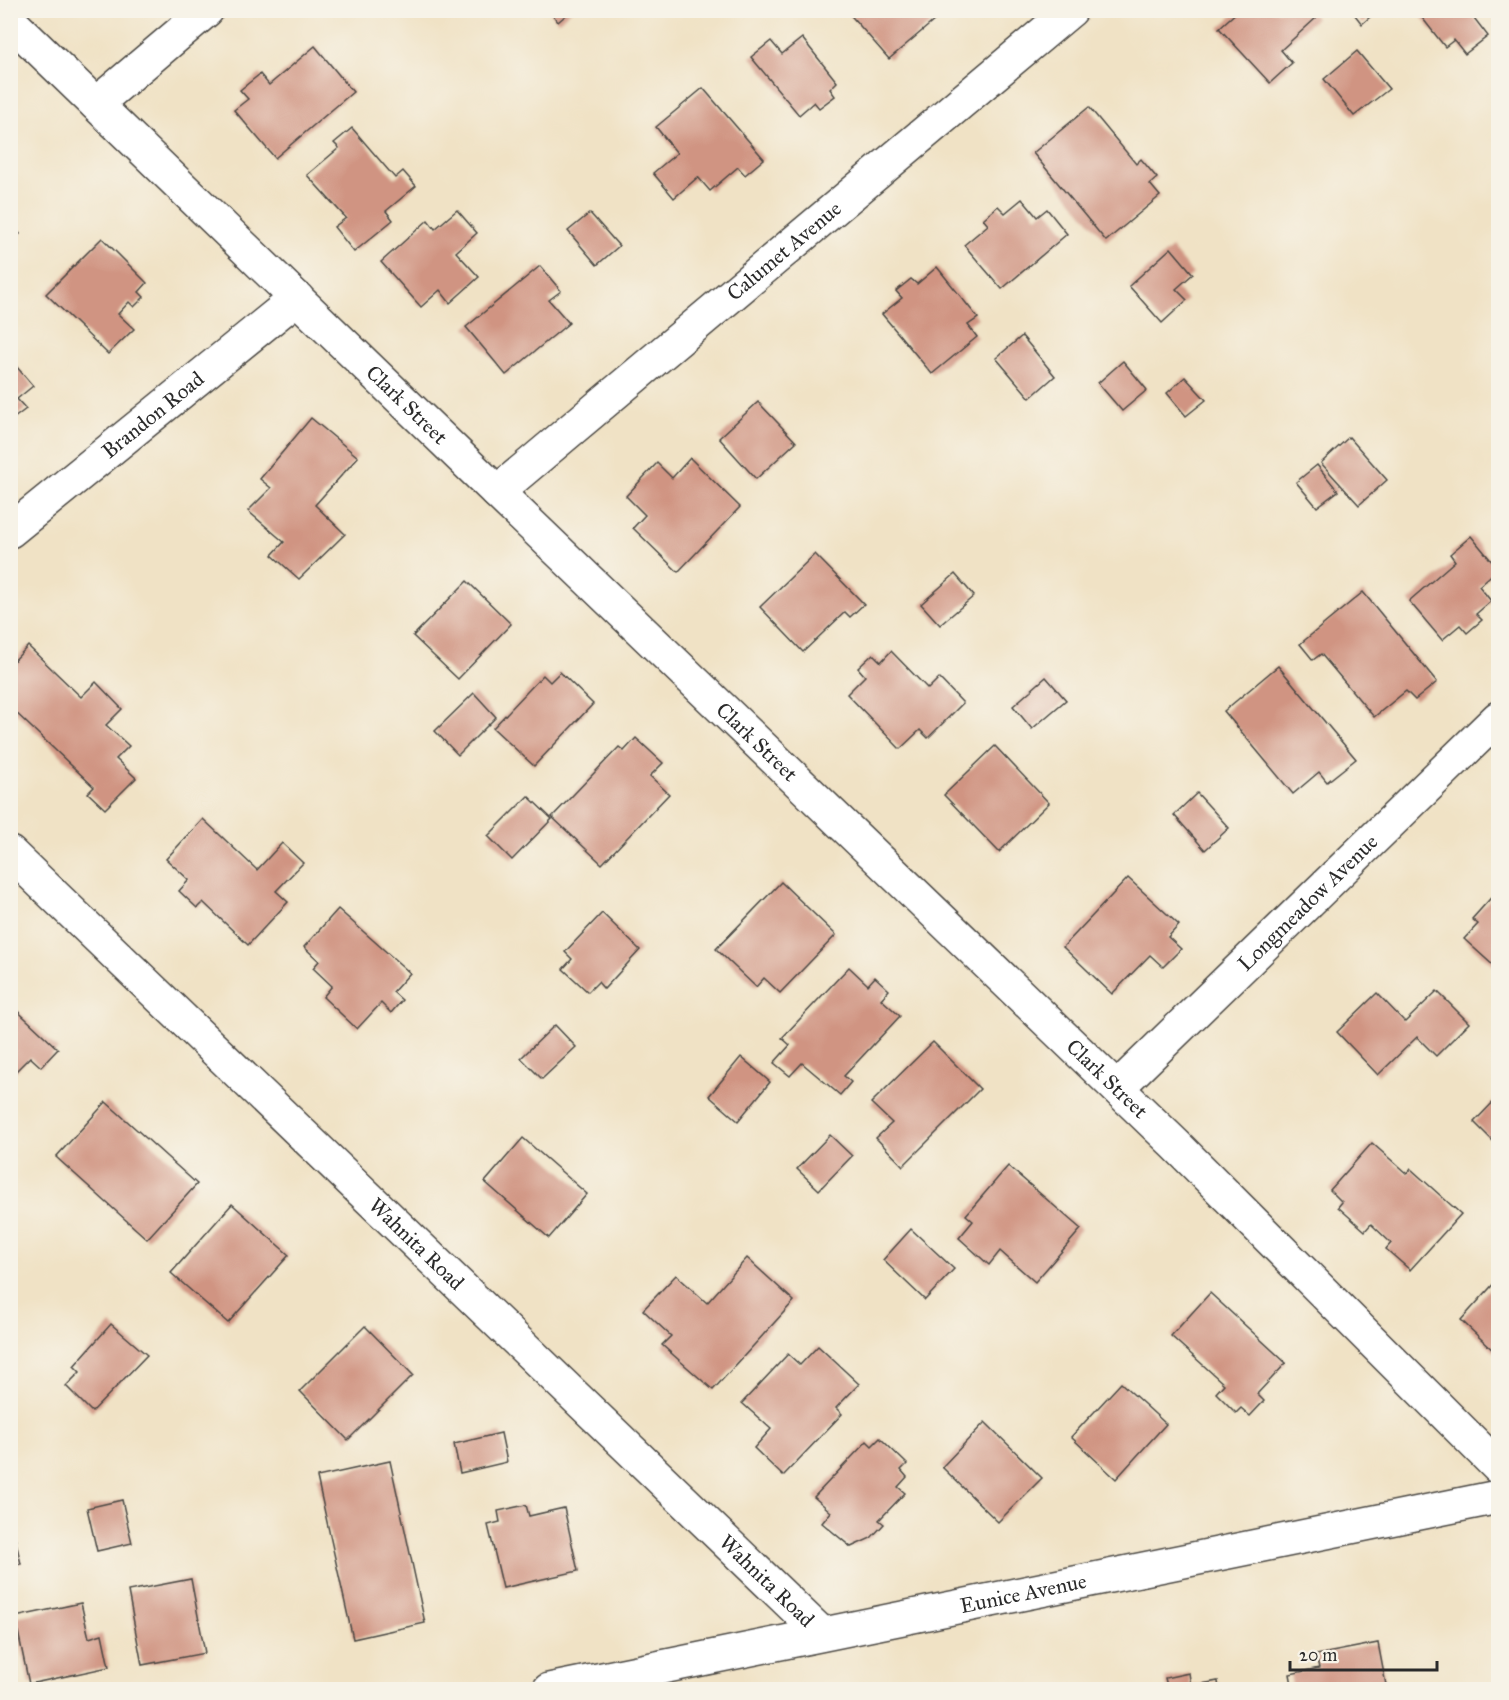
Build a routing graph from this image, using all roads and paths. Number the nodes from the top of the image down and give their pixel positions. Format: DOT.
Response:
graph roads {
  1 [pos="207,10"];
  2 [pos="1071,10"];
  3 [pos="10,21"];
  4 [pos="96,104"];
  5 [pos="297,298"];
  6 [pos="496,492"];
  7 [pos="10,531"];
  8 [pos="1498,718"];
  9 [pos="10,852"];
  10 [pos="1117,1088"];
  11 [pos="1498,1467"];
  12 [pos="1498,1497"];
  13 [pos="822,1634"];
  14 [pos="549,1689"];
  1 -- 4 [label="street"];
  2 -- 6 [label="street, Calumet Avenue"];
  3 -- 4 [label="street, Clark Street"];
  4 -- 5 [label="street, Clark Street"];
  5 -- 6 [label="street, Clark Street"];
  5 -- 7 [label="street, Brandon Road"];
  6 -- 10 [label="street, Clark Street"];
  8 -- 10 [label="street, Longmeadow Avenue"];
  9 -- 13 [label="street, Wahnita Road"];
  10 -- 11 [label="street, Clark Street"];
  12 -- 13 [label="street, Eunice Avenue"];
  13 -- 14 [label="street, Eunice Avenue"];
}
